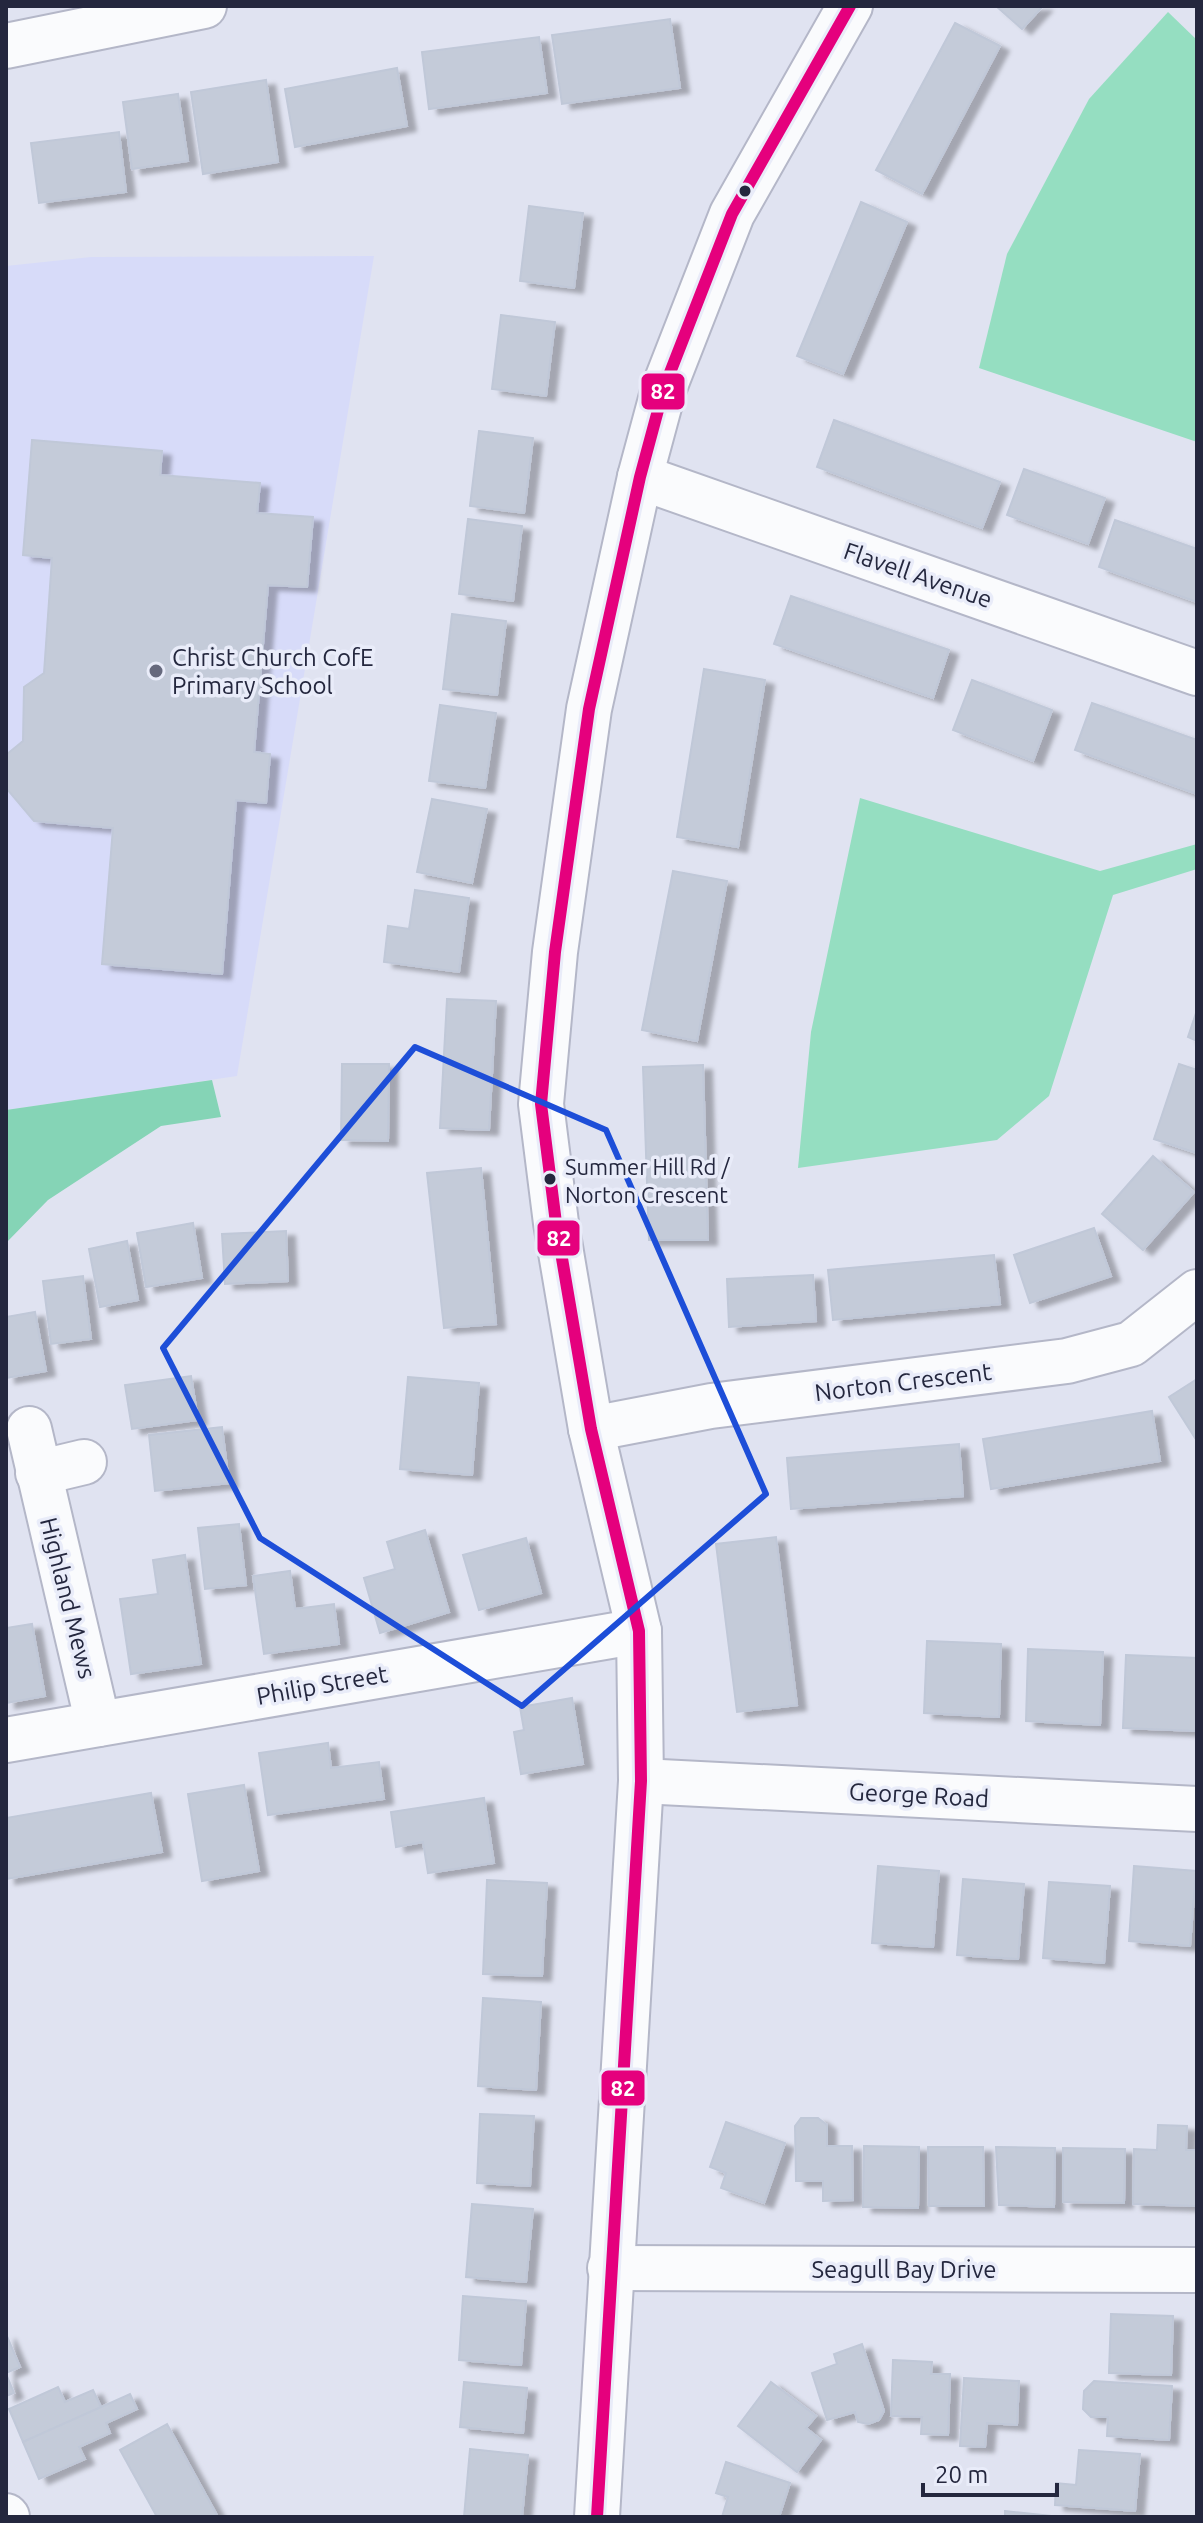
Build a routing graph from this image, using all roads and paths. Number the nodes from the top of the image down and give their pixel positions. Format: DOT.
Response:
graph roads {
  1 [pos="204,6"];
  2 [pos="850,6"];
  3 [pos="145,12"];
  4 [pos="6,46"];
  5 [pos="640,477"];
  6 [pos="1197,673"];
  7 [pos="1197,1292"];
  8 [pos="29,1429"];
  9 [pos="591,1429"];
  10 [pos="84,1462"];
  11 [pos="38,1473"];
  12 [pos="639,1631"];
  13 [pos="98,1724"];
  14 [pos="6,1740"];
  15 [pos="641,1781"];
  16 [pos="1197,1809"];
  17 [pos="610,2268"];
  18 [pos="1197,2270"];
  19 [pos="597,2517"];
  1 -- 3 [label="street"];
  2 -- 5 [label="street"];
  3 -- 4 [label="street"];
  5 -- 6 [label="street, Flavell Avenue"];
  5 -- 9 [label="street"];
  7 -- 9 [label="street, Norton Crescent"];
  8 -- 11 [label="street, Highland Mews"];
  9 -- 12 [label="street"];
  10 -- 11 [label="street"];
  11 -- 13 [label="street, Highland Mews"];
  12 -- 13 [label="street, Philip Street"];
  12 -- 15 [label="street"];
  13 -- 14 [label="street, Philip Street"];
  15 -- 16 [label="street, George Road"];
  15 -- 17 [label="street"];
  17 -- 18 [label="street, Seagull Bay Drive"];
  17 -- 19 [label="street"];
}
